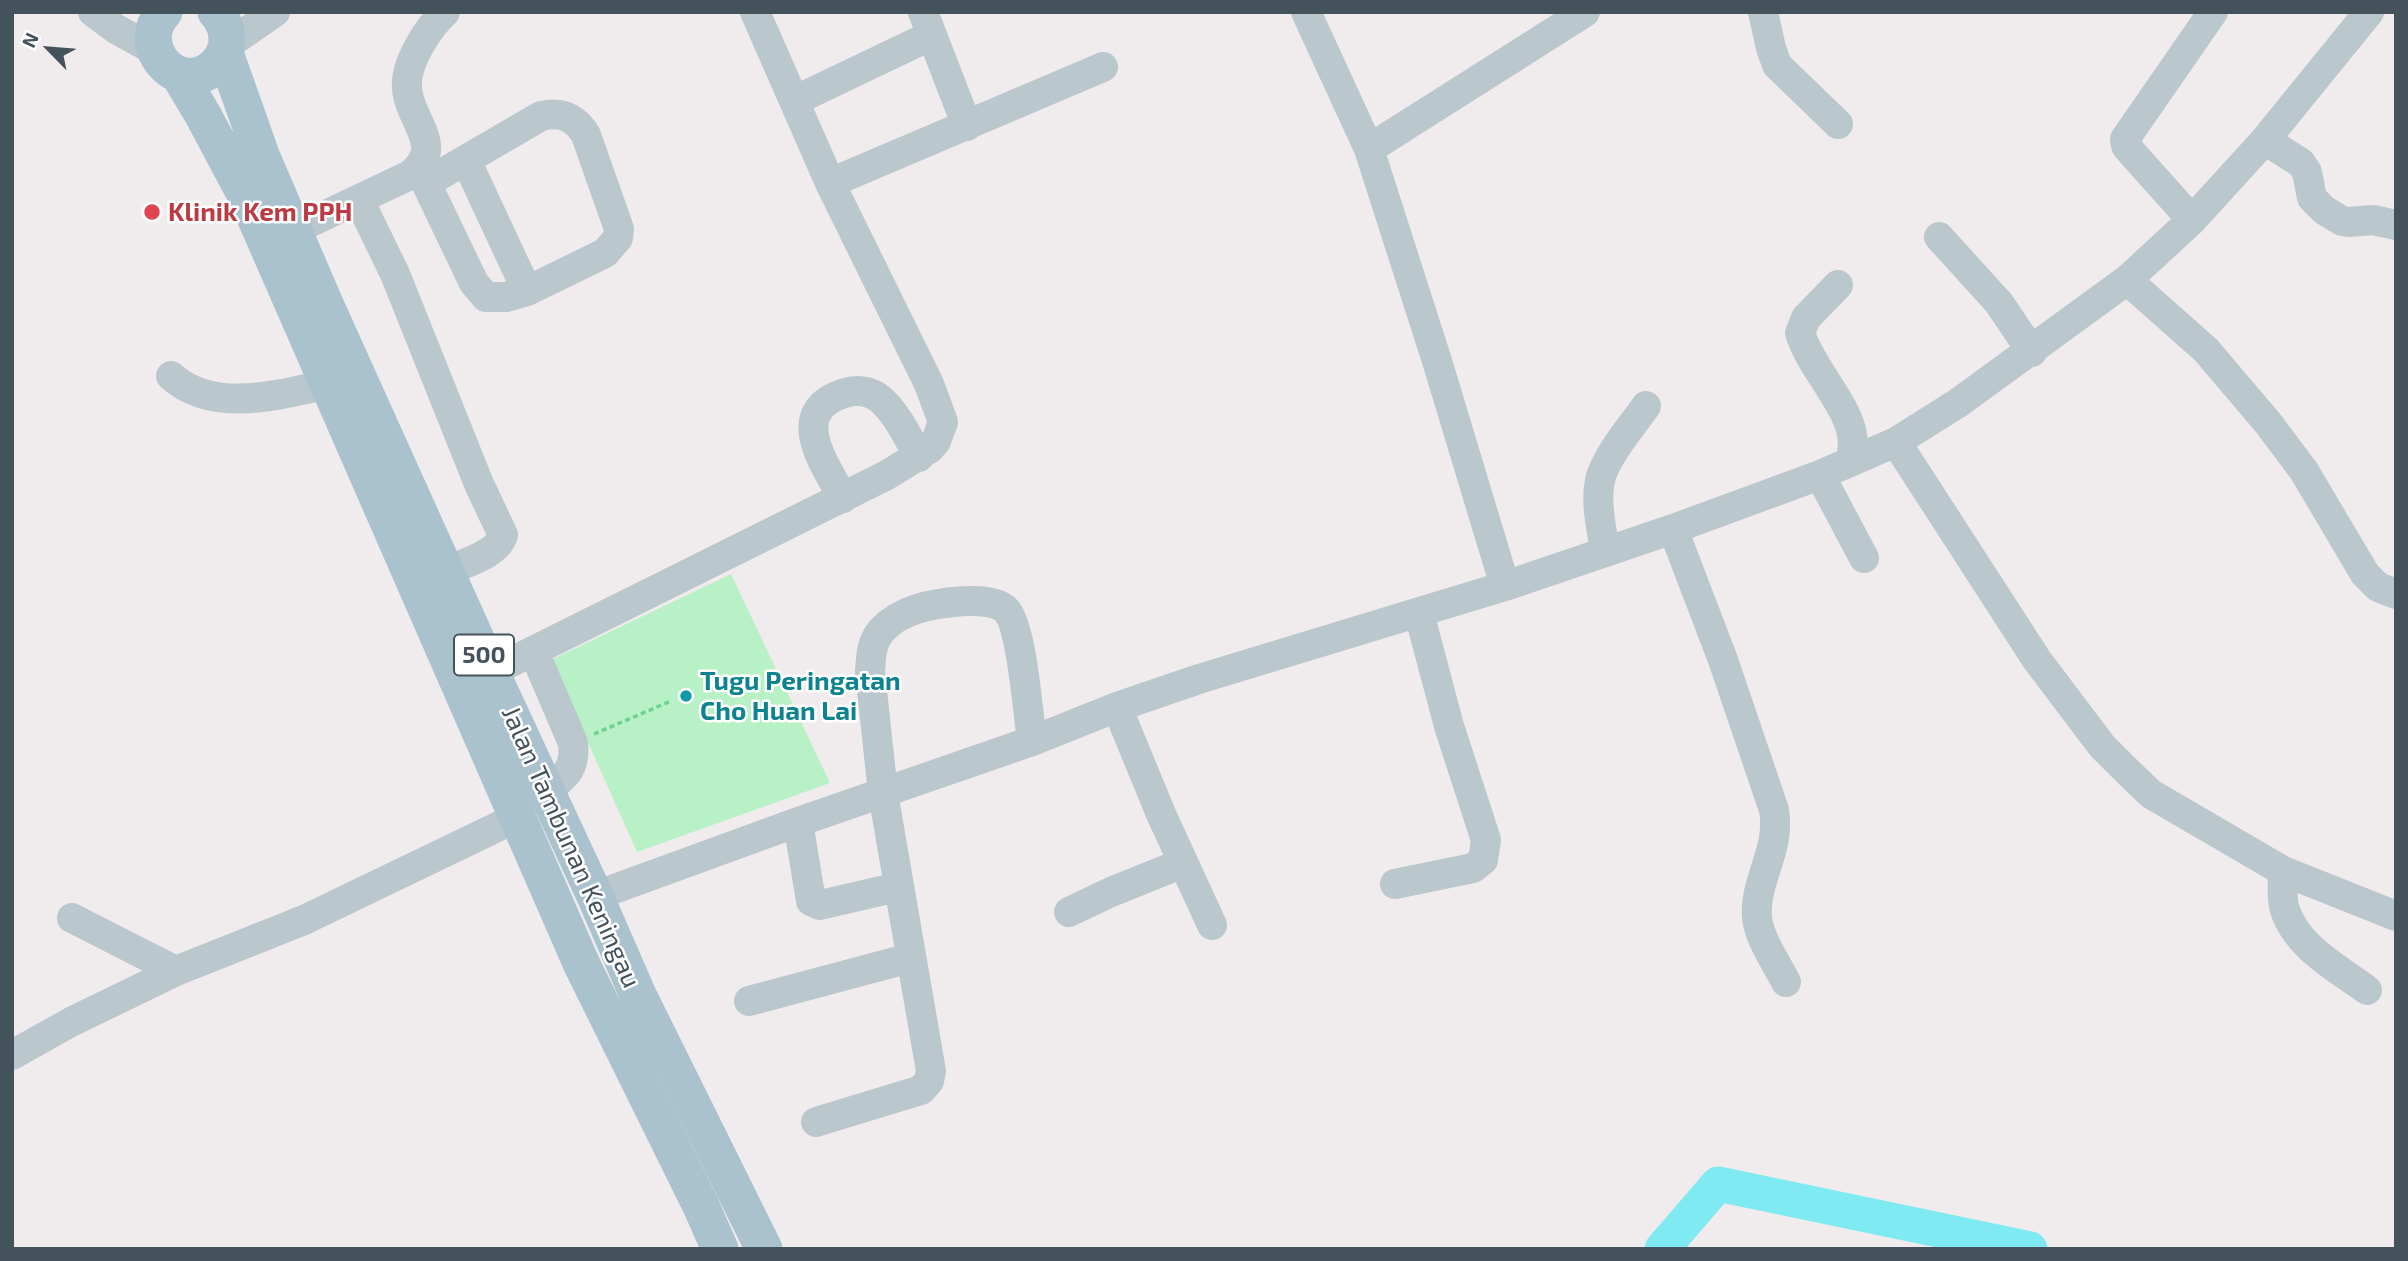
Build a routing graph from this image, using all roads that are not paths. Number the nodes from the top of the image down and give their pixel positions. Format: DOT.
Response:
graph roads {
  1 [pos="93,12"];
  2 [pos="111,12"];
  3 [pos="275,12"];
  4 [pos="445,12"];
  5 [pos="755,12"];
  6 [pos="1306,12"];
  7 [pos="1585,12"];
  8 [pos="1763,12"];
  9 [pos="2213,12"];
  10 [pos="2370,12"];
  11 [pos="928,24"];
  12 [pos="224,28"];
  13 [pos="162,32"];
  14 [pos="1103,67"];
  15 [pos="794,101"];
  16 [pos="1839,124"];
  17 [pos="967,126"];
  18 [pos="2265,140"];
  19 [pos="1369,149"];
  20 [pos="466,160"];
  21 [pos="422,176"];
  22 [pos="831,183"];
  23 [pos="359,200"];
  24 [pos="2192,220"];
  25 [pos="2396,225"];
  26 [pos="294,230"];
  27 [pos="1939,237"];
  28 [pos="2127,280"];
  29 [pos="1838,285"];
  30 [pos="527,291"];
  31 [pos="2032,352"];
  32 [pos="171,376"];
  33 [pos="328,384"];
  34 [pos="1646,405"];
  35 [pos="1896,442"];
  36 [pos="919,457"];
  37 [pos="1850,463"];
  38 [pos="1821,475"];
  39 [pos="843,498"];
  40 [pos="1673,530"];
  41 [pos="1605,552"];
  42 [pos="1864,558"];
  43 [pos="447,571"];
  44 [pos="1505,586"];
  45 [pos="2396,594"];
  46 [pos="1419,613"];
  47 [pos="534,652"];
  48 [pos="491,672"];
  49 [pos="1117,707"];
  50 [pos="1032,741"];
  51 [pos="547,791"];
  52 [pos="883,793"];
  53 [pos="518,817"];
  54 [pos="798,822"];
  55 [pos="1184,863"];
  56 [pos="2283,871"];
  57 [pos="1395,884"];
  58 [pos="898,887"];
  59 [pos="595,896"];
  60 [pos="1069,912"];
  61 [pos="2396,916"];
  62 [pos="72,918"];
  63 [pos="1212,925"];
  64 [pos="910,958"];
  65 [pos="176,971"];
  66 [pos="1786,982"];
  67 [pos="2367,990"];
  68 [pos="749,1000"];
  69 [pos="12,1055"];
  70 [pos="816,1122"];
  71 [pos="720,1249"];
  72 [pos="764,1249"];
  1 -- 13 [label="street"];
  2 -- 13 [label="street"];
  3 -- 12 [label="street"];
  4 -- 21 [label="street"];
  5 -- 15 [label="street"];
  6 -- 19 [label="street"];
  7 -- 19 [label="street"];
  8 -- 16 [label="street"];
  9 -- 24 [label="street"];
  10 -- 18 [label="street"];
  11 -- 15 [label="street"];
  11 -- 17 [label="street"];
  12 -- 13 [label="main road"];
  12 -- 26 [label="main road, Jalan Tambunan Keningau / 500"];
  13 -- 33 [label="main road, Jalan Tambunan Keningau / 500"];
  14 -- 17 [label="street"];
  15 -- 22 [label="street"];
  17 -- 22 [label="street"];
  18 -- 24 [label="street"];
  18 -- 25 [label="street"];
  19 -- 44 [label="street"];
  20 -- 21 [label="street"];
  20 -- 30 [label="street"];
  20 -- 30 [label="street"];
  21 -- 23 [label="street"];
  21 -- 30 [label="street"];
  22 -- 36 [label="street"];
  23 -- 26 [label="street"];
  23 -- 43 [label="street"];
  24 -- 28 [label="street"];
  26 -- 43 [label="main road, Jalan Tambunan Keningau / 500"];
  27 -- 31 [label="street"];
  28 -- 31 [label="street"];
  28 -- 45 [label="street"];
  29 -- 37 [label="street"];
  31 -- 35 [label="street"];
  32 -- 33 [label="street"];
  33 -- 53 [label="main road, Jalan Tambunan Keningau / 500"];
  34 -- 41 [label="street"];
  35 -- 37 [label="street"];
  35 -- 56 [label="street"];
  36 -- 39 [label="street"];
  36 -- 39 [label="street"];
  37 -- 38 [label="street"];
  38 -- 40 [label="street"];
  38 -- 42 [label="street"];
  39 -- 47 [label="street"];
  40 -- 41 [label="street"];
  40 -- 66 [label="street"];
  41 -- 44 [label="street"];
  43 -- 48 [label="main road, Jalan Tambunan Keningau / 500"];
  44 -- 46 [label="street"];
  46 -- 49 [label="street"];
  46 -- 57 [label="street"];
  47 -- 48 [label="street"];
  47 -- 51 [label="street"];
  48 -- 51 [label="main road, Jalan Tambunan Keningau / 500"];
  49 -- 50 [label="street"];
  49 -- 55 [label="street"];
  50 -- 52 [label="street"];
  50 -- 52 [label="street"];
  51 -- 59 [label="main road, Jalan Tambunan Keningau / 500"];
  52 -- 54 [label="street"];
  52 -- 58 [label="street"];
  53 -- 65 [label="street"];
  53 -- 71 [label="main road, Jalan Tambunan Keningau / 500"];
  54 -- 58 [label="street"];
  54 -- 59 [label="street"];
  55 -- 60 [label="street"];
  55 -- 63 [label="street"];
  56 -- 61 [label="street"];
  56 -- 67 [label="street"];
  58 -- 64 [label="street"];
  59 -- 72 [label="main road, Jalan Tambunan Keningau / 500"];
  62 -- 65 [label="street"];
  64 -- 68 [label="street"];
  64 -- 70 [label="street"];
  65 -- 69 [label="street"];
}
